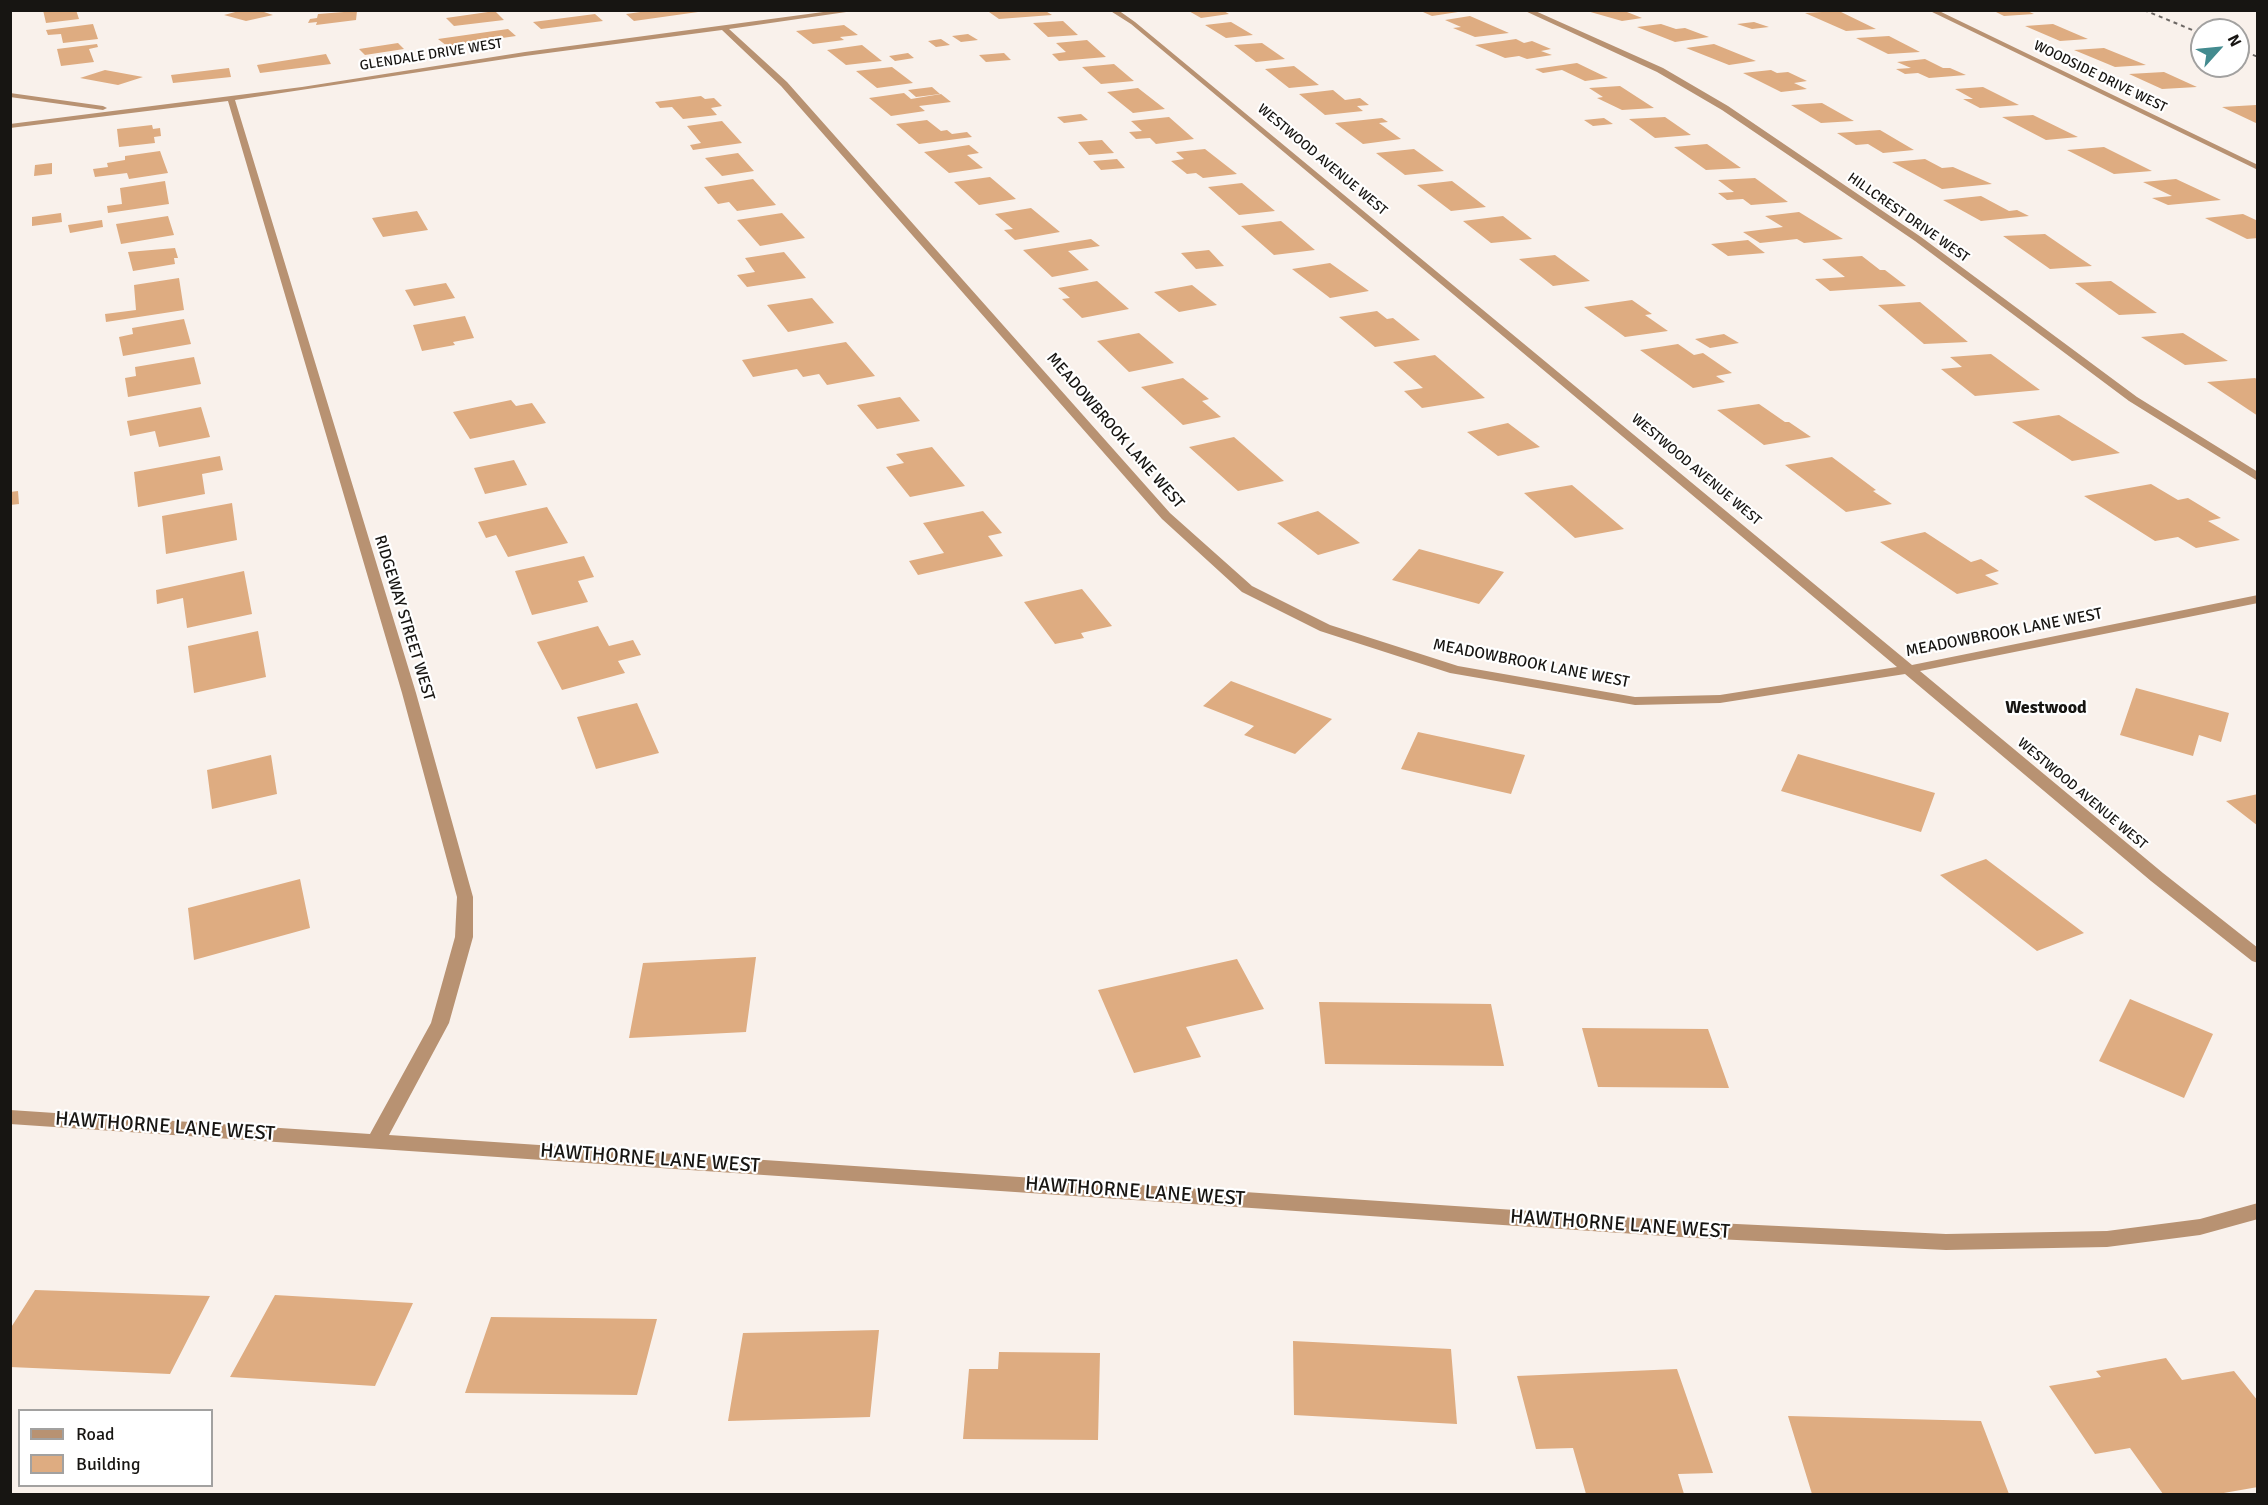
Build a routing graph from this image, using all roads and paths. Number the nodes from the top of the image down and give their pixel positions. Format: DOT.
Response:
graph roads {
  1 [pos="857,10"];
  2 [pos="1112,10"];
  3 [pos="1526,10"];
  4 [pos="1931,10"];
  5 [pos="724,28"];
  6 [pos="10,95"];
  7 [pos="231,98"];
  8 [pos="129,110"];
  9 [pos="10,126"];
  10 [pos="2258,168"];
  11 [pos="2258,478"];
  12 [pos="2258,599"];
  13 [pos="1911,669"];
  14 [pos="2258,957"];
  15 [pos="10,1117"];
  16 [pos="376,1141"];
  17 [pos="2258,1211"];
  1 -- 5 [label="street, GLENDALE DRIVE WEST"];
  2 -- 13 [label="street, WESTWOOD AVENUE WEST"];
  3 -- 11 [label="street, HILLCREST DRIVE WEST"];
  4 -- 10 [label="street, WOODSIDE DRIVE WEST"];
  5 -- 7 [label="street, GLENDALE DRIVE WEST"];
  5 -- 13 [label="street, MEADOWBROOK LANE WEST"];
  6 -- 8 [label="street"];
  7 -- 8 [label="street, GLENDALE DRIVE WEST"];
  7 -- 16 [label="street, RIDGEWAY STREET WEST"];
  8 -- 9 [label="street, GLENDALE DRIVE WEST"];
  12 -- 13 [label="street, MEADOWBROOK LANE WEST"];
  13 -- 14 [label="street, WESTWOOD AVENUE WEST"];
  15 -- 16 [label="street, HAWTHORNE LANE WEST"];
  16 -- 17 [label="street, HAWTHORNE LANE WEST"];
}
